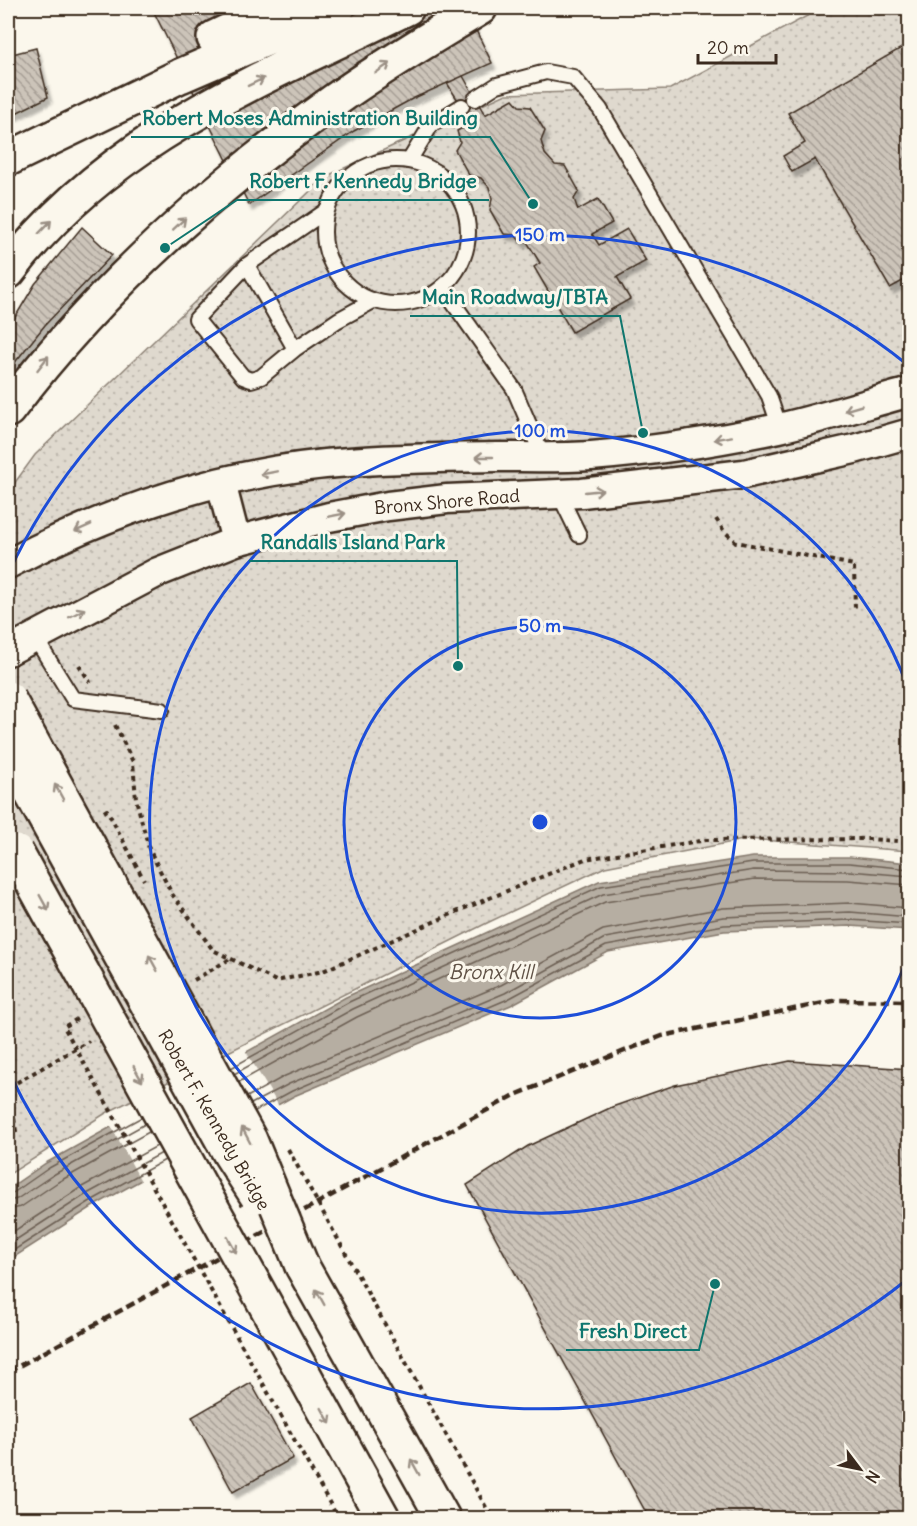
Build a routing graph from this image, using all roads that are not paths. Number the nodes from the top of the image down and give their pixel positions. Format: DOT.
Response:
graph roads {
  1 [pos="278,8"];
  2 [pos="338,8"];
  3 [pos="407,8"];
  4 [pos="480,8"];
  5 [pos="475,99"];
  6 [pos="462,106"];
  7 [pos="84,112"];
  8 [pos="8,140"];
  9 [pos="8,159"];
  10 [pos="409,161"];
  11 [pos="326,211"];
  12 [pos="247,265"];
  13 [pos="8,272"];
  14 [pos="442,287"];
  15 [pos="373,301"];
  16 [pos="296,349"];
  17 [pos="909,392"];
  18 [pos="8,410"];
  19 [pos="780,428"];
  20 [pos="909,433"];
  21 [pos="543,457"];
  22 [pos="790,464"];
  23 [pos="221,483"];
  24 [pos="559,494"];
  25 [pos="579,535"];
  26 [pos="236,541"];
  27 [pos="8,564"];
  28 [pos="34,636"];
  29 [pos="8,651"];
  30 [pos="8,698"];
  31 [pos="162,710"];
  32 [pos="8,751"];
  33 [pos="10,842"];
  34 [pos="302,1266"];
  35 [pos="383,1518"];
  36 [pos="443,1518"];
  1 -- 7 [label="highway"];
  2 -- 7 [label="highway"];
  13 -- 3 [label="highway, one-way"];
  18 -- 4 [label="highway, one-way"];
  5 -- 19 [label="lane"];
  6 -- 10 [label="lane"];
  7 -- 8 [label="highway"];
  7 -- 9 [label="highway"];
  10 -- 11 [label="lane"];
  10 -- 14 [label="lane"];
  11 -- 12 [label="lane"];
  11 -- 15 [label="lane"];
  12 -- 16 [label="lane"];
  12 -- 16 [label="lane"];
  14 -- 15 [label="lane"];
  14 -- 21 [label="lane"];
  15 -- 16 [label="lane"];
  17 -- 19 [label="street, one-way"];
  19 -- 21 [label="street, one-way"];
  19 -- 22 [label="street"];
  20 -- 22 [label="street, Bronx Shore Road"];
  21 -- 23 [label="street, one-way"];
  21 -- 24 [label="street"];
  24 -- 22 [label="street, Bronx Shore Road, one-way"];
  23 -- 26 [label="street"];
  23 -- 27 [label="street, one-way"];
  24 -- 25 [label="lane"];
  26 -- 24 [label="street, Bronx Shore Road, one-way"];
  28 -- 26 [label="street, Bronx Shore Road, one-way"];
  28 -- 29 [label="street, Bronx Shore Road"];
  28 -- 31 [label="lane"];
  34 -- 30 [label="highway, one-way, bridge"];
  32 -- 34 [label="highway, Robert F. Kennedy Bridge, bridge"];
  33 -- 35 [label="highway, one-way, bridge"];
  36 -- 34 [label="highway, Robert F. Kennedy Bridge, one-way"];
}
